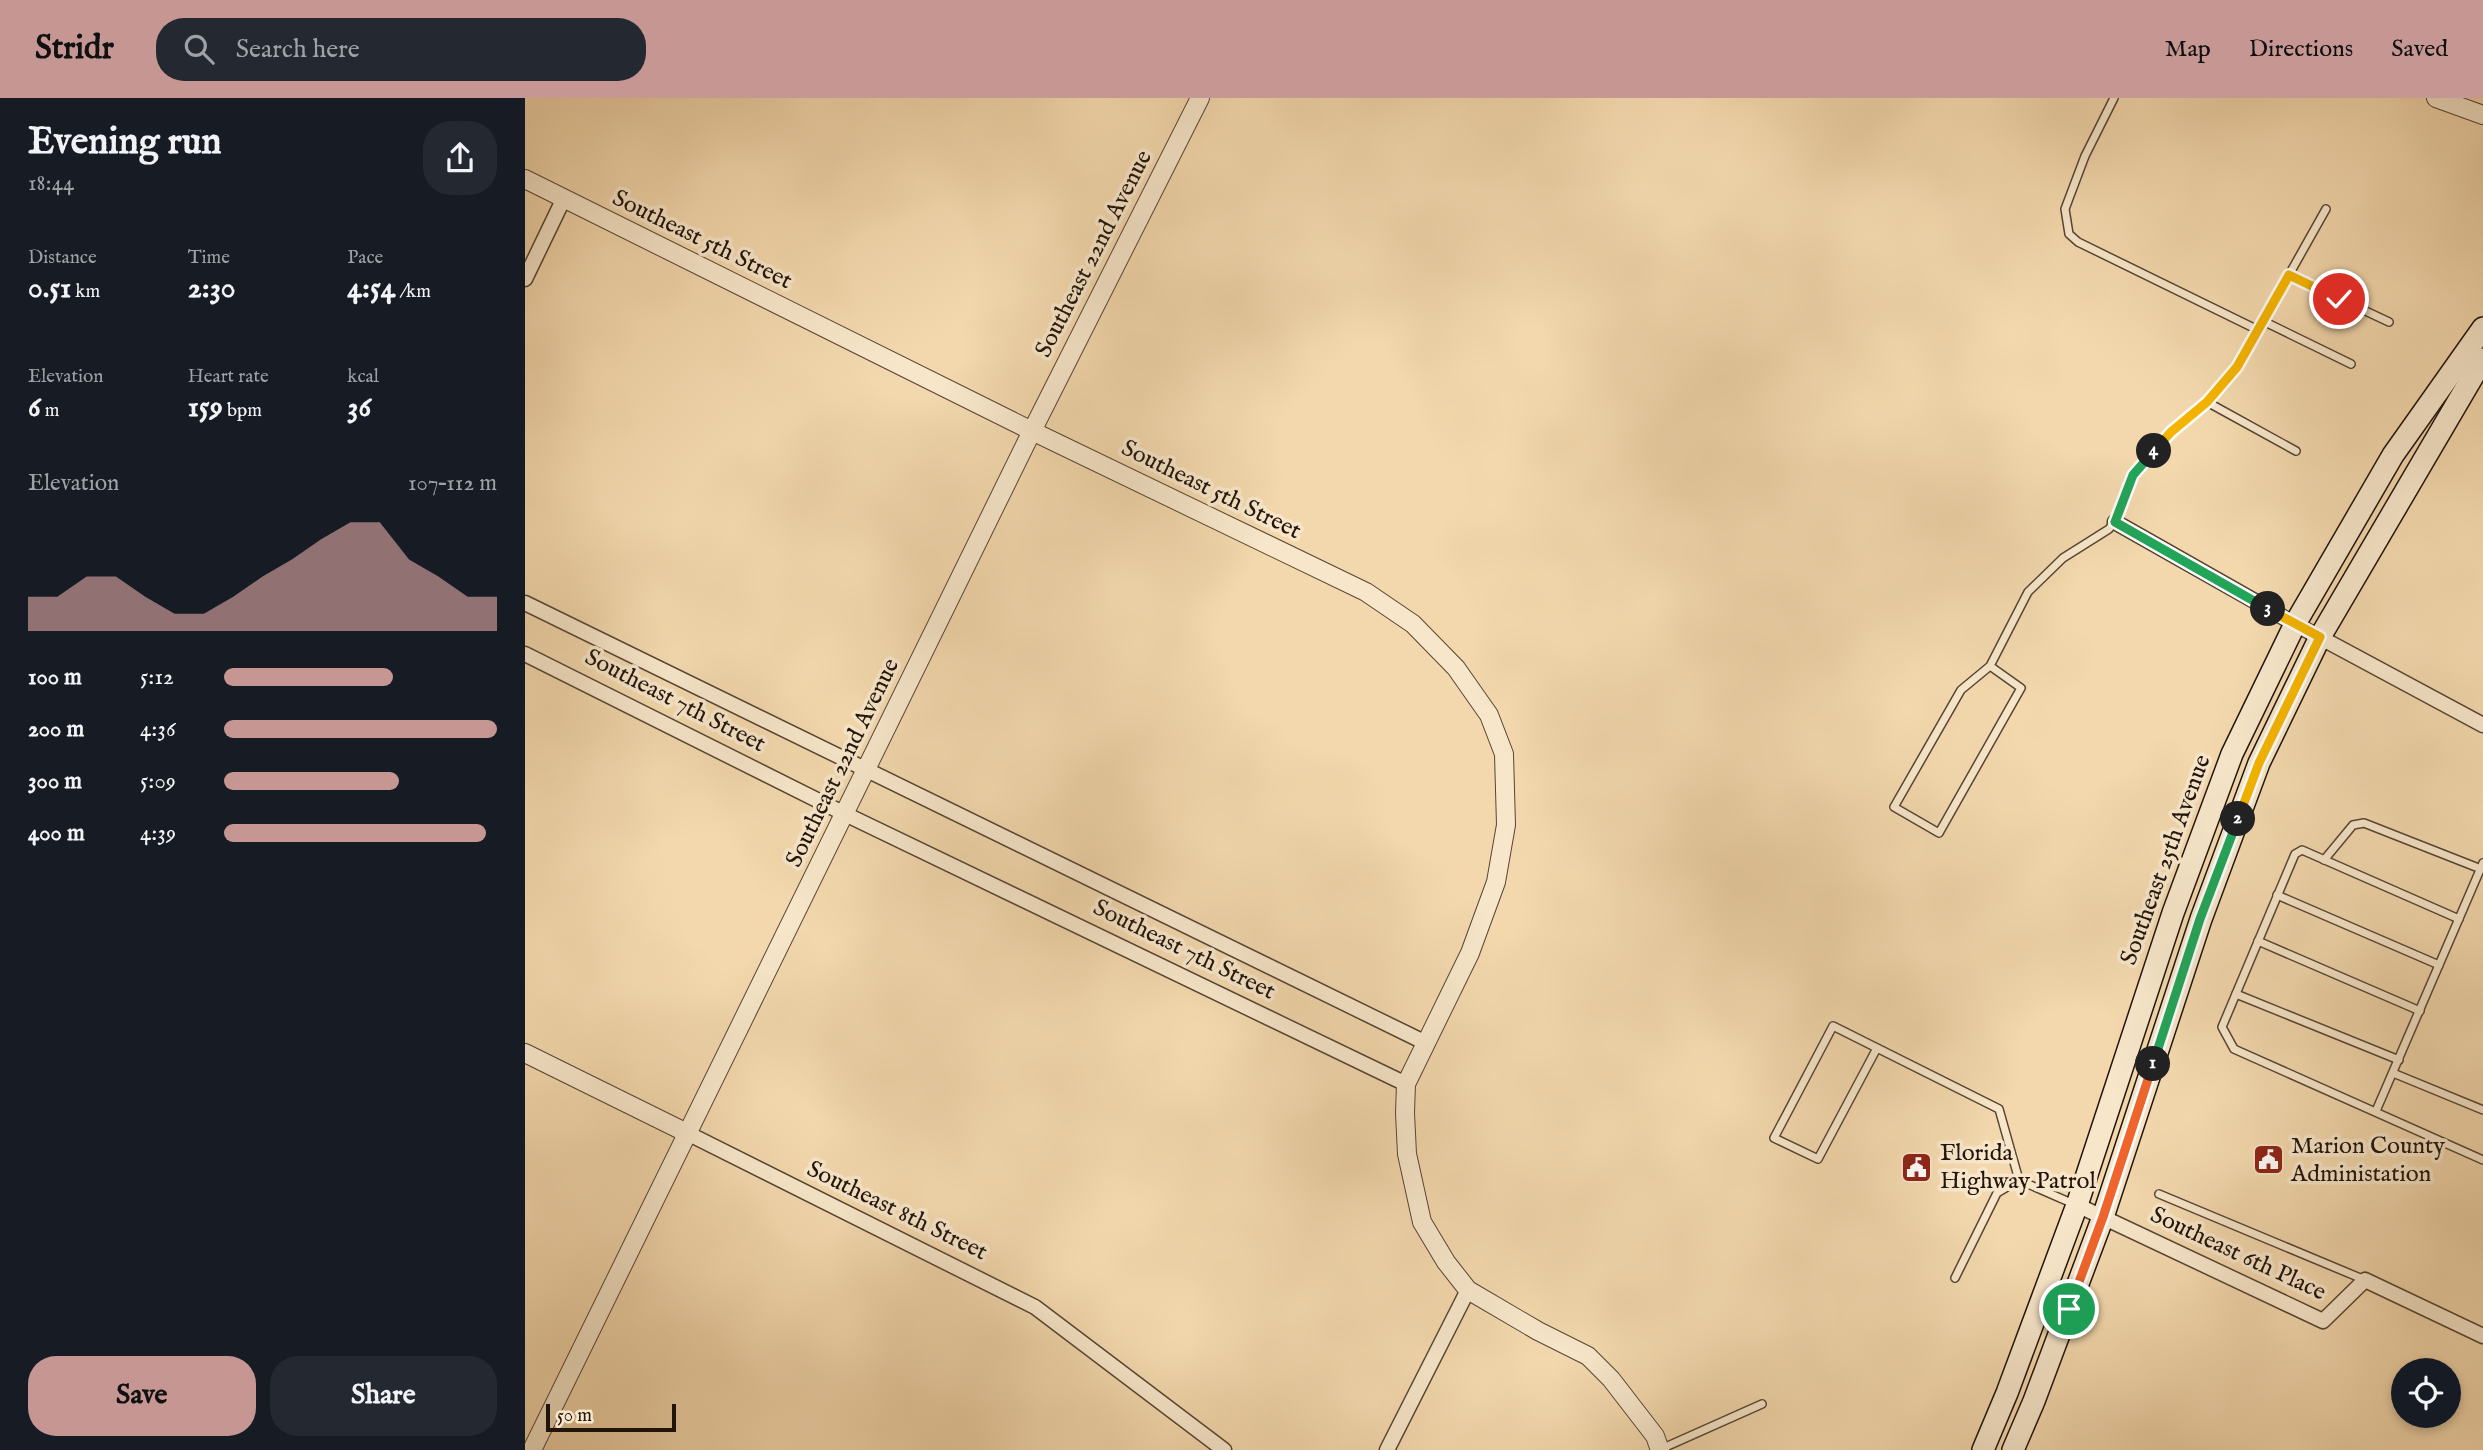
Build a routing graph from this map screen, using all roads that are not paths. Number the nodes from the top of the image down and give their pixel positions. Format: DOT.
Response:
graph roads {
  1 [pos="1199,98"];
  2 [pos="2114,98"];
  3 [pos="2438,98"];
  4 [pos="2483,116"];
  5 [pos="525,179"];
  6 [pos="564,198"];
  7 [pos="2326,209"];
  8 [pos="2289,275"];
  9 [pos="525,279"];
  10 [pos="2263,321"];
  11 [pos="2389,323"];
  12 [pos="2483,328"];
  13 [pos="2258,330"];
  14 [pos="2483,359"];
  15 [pos="2351,364"];
  16 [pos="2207,402"];
  17 [pos="1032,431"];
  18 [pos="2296,451"];
  19 [pos="2115,522"];
  20 [pos="525,603"];
  21 [pos="2295,624"];
  22 [pos="2320,637"];
  23 [pos="525,654"];
  24 [pos="1990,666"];
  25 [pos="2483,725"];
  26 [pos="866,771"];
  27 [pos="845,814"];
  28 [pos="2324,860"];
  29 [pos="2482,866"];
  30 [pos="2277,895"];
  31 [pos="2459,919"];
  32 [pos="2258,941"];
  33 [pos="2439,965"];
  34 [pos="2236,994"];
  35 [pos="2420,1011"];
  36 [pos="1426,1043"];
  37 [pos="1877,1048"];
  38 [pos="525,1053"];
  39 [pos="2399,1060"];
  40 [pos="2393,1073"];
  41 [pos="1406,1084"];
  42 [pos="2483,1110"];
  43 [pos="2377,1111"];
  44 [pos="687,1133"];
  45 [pos="2483,1160"];
  46 [pos="2019,1180"];
  47 [pos="2159,1194"];
  48 [pos="2077,1205"];
  49 [pos="2103,1217"];
  50 [pos="1955,1278"];
  51 [pos="2365,1280"];
  52 [pos="1468,1290"];
  53 [pos="2483,1336"];
  54 [pos="1762,1404"];
  55 [pos="1659,1445"];
  56 [pos="532,1450"];
  57 [pos="1224,1450"];
  58 [pos="1387,1450"];
  59 [pos="1983,1450"];
  60 [pos="2013,1450"];
  1 -- 17 [label="street, Southeast 22nd Avenue"];
  2 -- 13 [label="lane"];
  3 -- 4 [label="street"];
  5 -- 6 [label="street, Southeast 5th Street"];
  6 -- 9 [label="street"];
  6 -- 17 [label="street, Southeast 5th Street"];
  7 -- 8 [label="lane"];
  8 -- 10 [label="lane"];
  8 -- 11 [label="lane"];
  10 -- 13 [label="lane"];
  10 -- 15 [label="lane"];
  12 -- 21 [label="main road, Southeast 25th Avenue"];
  13 -- 16 [label="lane"];
  14 -- 22 [label="main road"];
  16 -- 18 [label="lane"];
  16 -- 19 [label="lane"];
  17 -- 26 [label="street, Southeast 22nd Avenue"];
  17 -- 36 [label="street, Southeast 5th Street"];
  19 -- 21 [label="street"];
  19 -- 24 [label="lane"];
  20 -- 26 [label="street, Southeast 7th Street"];
  21 -- 22 [label="street"];
  21 -- 48 [label="main road, Southeast 25th Avenue"];
  22 -- 25 [label="street"];
  22 -- 49 [label="main road"];
  23 -- 27 [label="street, Southeast 7th Street"];
  24 -- 24 [label="lane"];
  26 -- 27 [label="street, Southeast 22nd Avenue"];
  26 -- 36 [label="street, Southeast 7th Street"];
  27 -- 41 [label="street, Southeast 7th Street"];
  27 -- 44 [label="street, Southeast 22nd Avenue"];
  28 -- 29 [label="lane"];
  28 -- 30 [label="lane"];
  28 -- 31 [label="lane"];
  29 -- 31 [label="lane"];
  30 -- 32 [label="lane"];
  30 -- 33 [label="lane"];
  31 -- 33 [label="lane"];
  32 -- 34 [label="lane"];
  32 -- 35 [label="lane"];
  33 -- 35 [label="lane"];
  34 -- 39 [label="lane"];
  34 -- 43 [label="lane"];
  35 -- 39 [label="lane"];
  36 -- 41 [label="street, Southeast 5th Street"];
  37 -- 37 [label="lane"];
  37 -- 46 [label="lane"];
  38 -- 44 [label="street, Southeast 8th Street"];
  39 -- 40 [label="lane"];
  40 -- 42 [label="lane"];
  40 -- 43 [label="lane"];
  41 -- 52 [label="street"];
  43 -- 45 [label="lane"];
  44 -- 56 [label="street, Southeast 22nd Avenue"];
  44 -- 57 [label="street, Southeast 8th Street"];
  46 -- 48 [label="lane"];
  46 -- 50 [label="lane"];
  47 -- 51 [label="lane"];
  48 -- 49 [label="street, Southeast 6th Place"];
  48 -- 59 [label="main road, Southeast 25th Avenue"];
  49 -- 51 [label="street, Southeast 6th Place"];
  49 -- 60 [label="main road"];
  51 -- 53 [label="street, Southeast 6th Place"];
  52 -- 55 [label="street"];
  52 -- 58 [label="street"];
  54 -- 55 [label="lane"];
}
